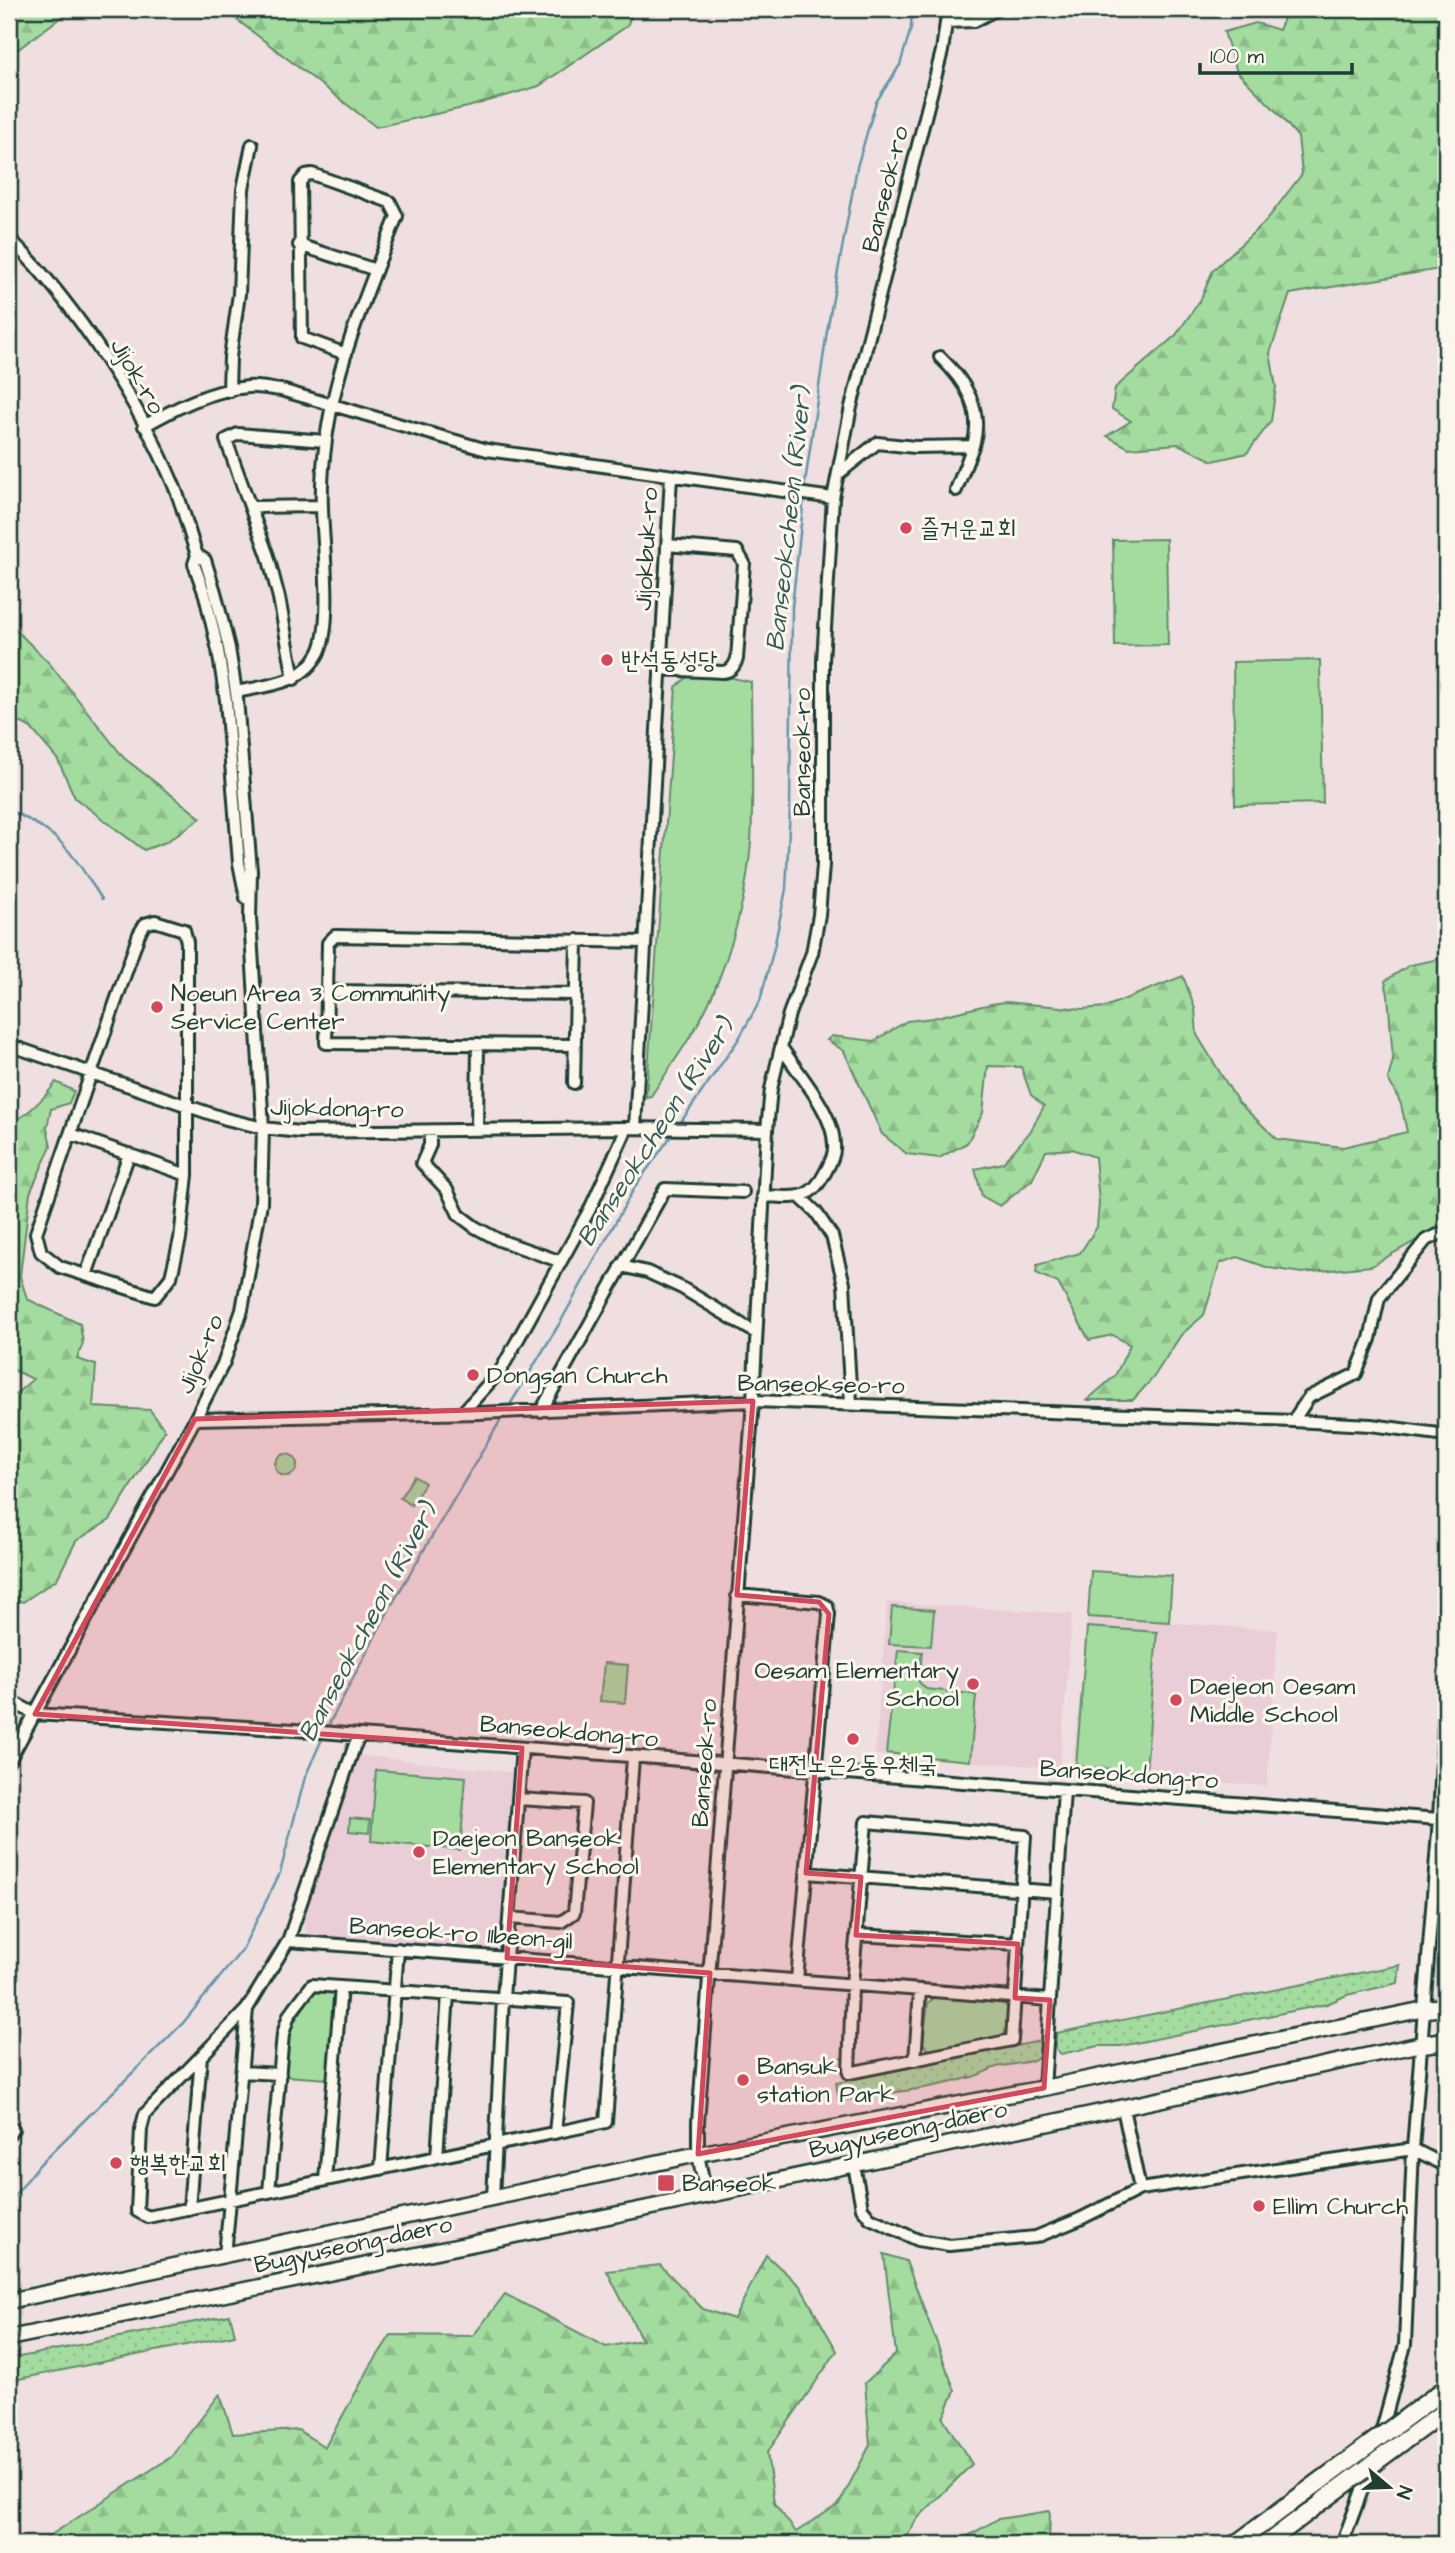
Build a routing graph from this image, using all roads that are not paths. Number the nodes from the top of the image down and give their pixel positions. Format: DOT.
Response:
graph roads {
  1 [pos="948,9"];
  2 [pos="997,9"];
  3 [pos="947,22"];
  4 [pos="252,145"];
  5 [pos="9,238"];
  6 [pos="299,245"];
  7 [pos="376,270"];
  8 [pos="346,354"];
  9 [pos="940,357"];
  10 [pos="229,391"];
  11 [pos="332,403"];
  12 [pos="144,426"];
  13 [pos="325,441"];
  14 [pos="973,446"];
  15 [pos="838,474"];
  16 [pos="671,476"];
  17 [pos="956,490"];
  18 [pos="833,498"];
  19 [pos="322,506"];
  20 [pos="252,508"];
  21 [pos="667,545"];
  22 [pos="197,555"];
  23 [pos="660,669"];
  24 [pos="294,679"];
  25 [pos="236,692"];
  26 [pos="250,918"];
  27 [pos="577,940"];
  28 [pos="645,942"];
  29 [pos="327,991"];
  30 [pos="576,994"];
  31 [pos="478,1044"];
  32 [pos="9,1045"];
  33 [pos="575,1045"];
  34 [pos="781,1047"];
  35 [pos="92,1075"];
  36 [pos="574,1083"];
  37 [pos="188,1106"];
  38 [pos="263,1128"];
  39 [pos="631,1128"];
  40 [pos="430,1130"];
  41 [pos="477,1130"];
  42 [pos="767,1130"];
  43 [pos="71,1134"];
  44 [pos="129,1154"];
  45 [pos="187,1175"];
  46 [pos="743,1192"];
  47 [pos="763,1196"];
  48 [pos="800,1197"];
  49 [pos="1446,1234"];
  50 [pos="559,1261"];
  51 [pos="621,1266"];
  52 [pos="86,1275"];
  53 [pos="756,1333"];
  54 [pos="753,1401"];
  55 [pos="851,1404"];
  56 [pos="537,1411"];
  57 [pos="462,1413"];
  58 [pos="195,1419"];
  59 [pos="1293,1421"];
  60 [pos="1446,1435"];
  61 [pos="737,1595"];
  62 [pos="1446,1682"];
  63 [pos="9,1700"];
  64 [pos="35,1713"];
  65 [pos="360,1736"];
  66 [pos="522,1748"];
  67 [pos="633,1758"];
  68 [pos="9,1761"];
  69 [pos="724,1764"];
  70 [pos="815,1771"];
  71 [pos="1064,1791"];
  72 [pos="518,1799"];
  73 [pos="1439,1819"];
  74 [pos="806,1873"];
  75 [pos="861,1877"];
  76 [pos="1022,1889"];
  77 [pos="1057,1892"];
  78 [pos="509,1917"];
  79 [pos="856,1935"];
  80 [pos="288,1941"];
  81 [pos="1018,1944"];
  82 [pos="398,1949"];
  83 [pos="507,1958"];
  84 [pos="618,1966"];
  85 [pos="710,1973"];
  86 [pos="797,1980"];
  87 [pos="852,1984"];
  88 [pos="341,1987"];
  89 [pos="393,1990"];
  90 [pos="920,1990"];
  91 [pos="448,1994"];
  92 [pos="1015,1997"];
  93 [pos="503,1998"];
  94 [pos="1050,2000"];
  95 [pos="1446,2007"];
  96 [pos="247,2009"];
  97 [pos="1424,2009"];
  98 [pos="1446,2041"];
  99 [pos="1422,2044"];
  100 [pos="201,2056"];
  101 [pos="915,2060"];
  102 [pos="241,2072"];
  103 [pos="280,2074"];
  104 [pos="1044,2088"];
  105 [pos="1123,2108"];
  106 [pos="9,2125"];
  107 [pos="555,2133"];
  108 [pos="9,2134"];
  109 [pos="494,2146"];
  110 [pos="1413,2149"];
  111 [pos="698,2154"];
  112 [pos="437,2157"];
  113 [pos="854,2165"];
  114 [pos="1446,2166"];
  115 [pos="381,2169"];
  116 [pos="325,2180"];
  117 [pos="1140,2189"];
  118 [pos="269,2192"];
  119 [pos="706,2195"];
  120 [pos="493,2198"];
  121 [pos="229,2201"];
  122 [pos="189,2209"];
  123 [pos="225,2256"];
  124 [pos="9,2301"];
  125 [pos="9,2337"];
  126 [pos="1446,2388"];
  127 [pos="1446,2410"];
  128 [pos="1236,2544"];
  129 [pos="1266,2544"];
  130 [pos="1342,2544"];
  1 -- 3 [label="street, Banseok-ro"];
  2 -- 3 [label="street"];
  3 -- 15 [label="street, Banseok-ro"];
  4 -- 10 [label="street"];
  5 -- 12 [label="street, Jijok-ro"];
  6 -- 7 [label="street"];
  6 -- 7 [label="street"];
  6 -- 8 [label="street"];
  7 -- 8 [label="street"];
  8 -- 11 [label="street"];
  9 -- 14 [label="street"];
  10 -- 11 [label="street, Jijokbuk-ro"];
  10 -- 12 [label="street, Jijokbuk-ro"];
  11 -- 13 [label="street"];
  11 -- 16 [label="street, Jijokbuk-ro"];
  12 -- 22 [label="street, Jijok-ro"];
  13 -- 19 [label="street"];
  13 -- 20 [label="street"];
  14 -- 15 [label="street"];
  14 -- 17 [label="street"];
  15 -- 18 [label="street, Banseok-ro"];
  16 -- 18 [label="street"];
  16 -- 21 [label="street, Jijokbuk-ro"];
  18 -- 34 [label="street, Banseok-ro"];
  19 -- 20 [label="street"];
  19 -- 24 [label="street"];
  20 -- 24 [label="street"];
  21 -- 23 [label="street, Jijokbuk-ro"];
  21 -- 23 [label="street"];
  22 -- 25 [label="street, Jijok-ro"];
  22 -- 26 [label="street, Jijok-ro"];
  23 -- 28 [label="street, Jijokbuk-ro"];
  24 -- 25 [label="street"];
  25 -- 26 [label="street, Jijok-ro"];
  26 -- 38 [label="street, Jijok-ro"];
  27 -- 28 [label="street"];
  27 -- 29 [label="street"];
  27 -- 30 [label="street"];
  28 -- 39 [label="street, Jijokbuk-ro"];
  29 -- 30 [label="street"];
  29 -- 31 [label="street"];
  30 -- 33 [label="street"];
  31 -- 33 [label="street"];
  31 -- 41 [label="street"];
  32 -- 35 [label="street, Jijokdong-ro"];
  33 -- 36 [label="street"];
  34 -- 42 [label="street, Banseok-ro"];
  34 -- 48 [label="street"];
  35 -- 37 [label="street, Jijokdong-ro"];
  35 -- 37 [label="street"];
  35 -- 43 [label="street"];
  37 -- 38 [label="street, Jijokdong-ro"];
  37 -- 45 [label="street"];
  38 -- 40 [label="street, Jijokdong-ro"];
  38 -- 58 [label="street, Jijok-ro"];
  39 -- 41 [label="street, Jijokdong-ro"];
  39 -- 42 [label="street, Jijokdong-ro"];
  39 -- 50 [label="street"];
  40 -- 41 [label="street, Jijokdong-ro"];
  40 -- 50 [label="street"];
  42 -- 47 [label="street, Banseok-ro"];
  43 -- 44 [label="street"];
  43 -- 52 [label="street"];
  44 -- 45 [label="street"];
  44 -- 52 [label="street"];
  45 -- 52 [label="street"];
  46 -- 51 [label="street"];
  47 -- 48 [label="street"];
  47 -- 53 [label="street, Banseok-ro"];
  48 -- 55 [label="street"];
  49 -- 59 [label="street"];
  50 -- 57 [label="street"];
  51 -- 53 [label="street"];
  51 -- 56 [label="street"];
  53 -- 54 [label="street, Banseok-ro"];
  54 -- 55 [label="street, Banseokseo-ro"];
  54 -- 56 [label="street, Banseokseo-ro"];
  54 -- 61 [label="street, Banseok-ro"];
  55 -- 59 [label="street, Banseokseo-ro"];
  56 -- 57 [label="street, Banseokseo-ro"];
  57 -- 58 [label="street, Banseokseo-ro"];
  58 -- 64 [label="street, Jijok-ro"];
  59 -- 60 [label="street, Banseokseo-ro"];
  61 -- 69 [label="street, Banseok-ro"];
  61 -- 70 [label="street"];
  62 -- 73 [label="street"];
  63 -- 64 [label="street"];
  64 -- 65 [label="street, Banseokdong-ro"];
  64 -- 68 [label="street, Jijok-ro"];
  65 -- 66 [label="street, Banseokdong-ro"];
  65 -- 80 [label="street"];
  66 -- 67 [label="street, Banseokdong-ro"];
  66 -- 72 [label="street"];
  67 -- 69 [label="street, Banseokdong-ro"];
  67 -- 84 [label="street"];
  69 -- 70 [label="street, Banseokdong-ro"];
  69 -- 85 [label="street, Banseok-ro"];
  70 -- 71 [label="street, Banseokdong-ro"];
  70 -- 74 [label="street"];
  71 -- 73 [label="street, Banseokdong-ro"];
  71 -- 77 [label="street"];
  72 -- 78 [label="street"];
  72 -- 78 [label="street"];
  73 -- 97 [label="street"];
  74 -- 75 [label="street"];
  74 -- 86 [label="street"];
  75 -- 76 [label="street"];
  75 -- 76 [label="street"];
  75 -- 79 [label="street"];
  76 -- 77 [label="street"];
  76 -- 81 [label="street"];
  77 -- 94 [label="street"];
  78 -- 83 [label="street"];
  79 -- 81 [label="street"];
  79 -- 87 [label="street"];
  80 -- 82 [label="street, Banseok-ro 11beon-gil"];
  80 -- 96 [label="street"];
  81 -- 92 [label="street"];
  82 -- 83 [label="street, Banseok-ro 11beon-gil"];
  82 -- 89 [label="street"];
  83 -- 84 [label="street, Banseok-ro 11beon-gil"];
  83 -- 93 [label="street"];
  84 -- 85 [label="street, Banseok-ro 11beon-gil"];
  84 -- 107 [label="street"];
  85 -- 86 [label="street, Banseok-ro 11beon-gil"];
  85 -- 111 [label="street, Banseok-ro"];
  86 -- 87 [label="street, Banseok-ro 11beon-gil"];
  87 -- 90 [label="street, Banseok-ro 11beon-gil"];
  87 -- 101 [label="street"];
  88 -- 89 [label="street"];
  88 -- 103 [label="street"];
  88 -- 116 [label="street"];
  89 -- 91 [label="street"];
  89 -- 115 [label="street"];
  90 -- 92 [label="street, Banseok-ro 11beon-gil"];
  90 -- 101 [label="street"];
  91 -- 93 [label="street"];
  91 -- 112 [label="street"];
  92 -- 94 [label="street, Banseok-ro 11beon-gil"];
  92 -- 101 [label="street"];
  93 -- 107 [label="street"];
  93 -- 109 [label="street"];
  94 -- 104 [label="street"];
  95 -- 97 [label="highway, Bugyuseong-daero"];
  96 -- 100 [label="street"];
  96 -- 102 [label="street"];
  97 -- 99 [label="street"];
  97 -- 104 [label="main road, Bugyuseong-daero"];
  98 -- 99 [label="highway, Bugyuseong-daero"];
  99 -- 105 [label="main road, Bugyuseong-daero"];
  99 -- 110 [label="street"];
  100 -- 122 [label="street"];
  100 -- 122 [label="street"];
  102 -- 103 [label="street"];
  102 -- 121 [label="street"];
  103 -- 118 [label="street"];
  104 -- 111 [label="main road, Bugyuseong-daero"];
  105 -- 113 [label="main road, Bugyuseong-daero"];
  105 -- 117 [label="street"];
  106 -- 108 [label="street"];
  107 -- 109 [label="street"];
  109 -- 112 [label="street"];
  109 -- 120 [label="street"];
  110 -- 114 [label="street"];
  110 -- 117 [label="street"];
  110 -- 130 [label="street"];
  111 -- 119 [label="street, Banseok-ro"];
  111 -- 120 [label="main road, Bugyuseong-daero"];
  112 -- 115 [label="street"];
  113 -- 117 [label="street"];
  113 -- 119 [label="main road, Bugyuseong-daero"];
  115 -- 116 [label="street"];
  116 -- 118 [label="street"];
  118 -- 121 [label="street"];
  119 -- 125 [label="main road, Bugyuseong-daero"];
  120 -- 123 [label="main road, Bugyuseong-daero"];
  121 -- 122 [label="street"];
  121 -- 123 [label="street"];
  123 -- 124 [label="main road, Bugyuseong-daero"];
  126 -- 128 [label="highway, bridge"];
  127 -- 129 [label="highway, bridge"];
}
